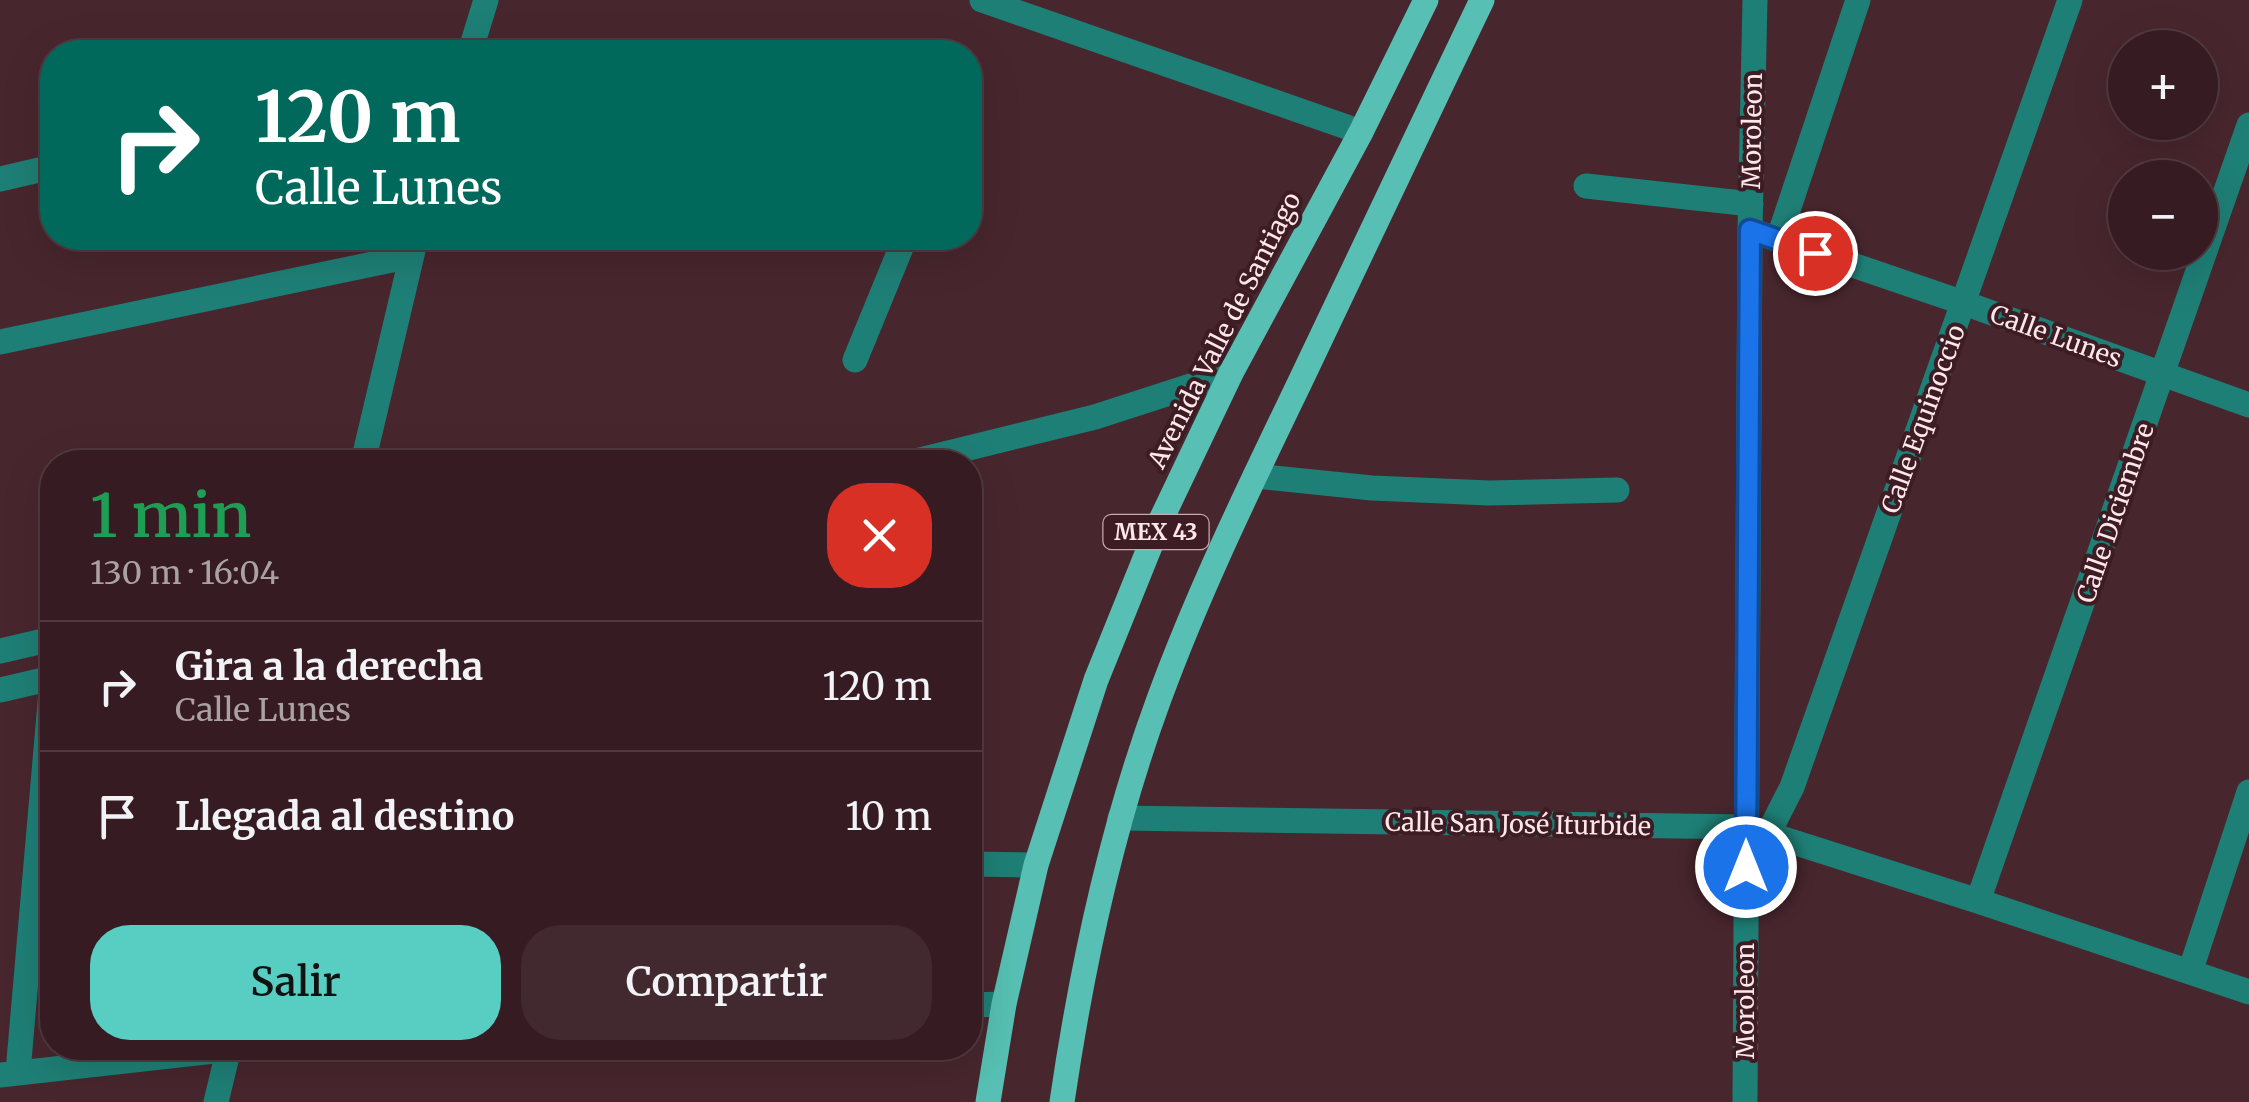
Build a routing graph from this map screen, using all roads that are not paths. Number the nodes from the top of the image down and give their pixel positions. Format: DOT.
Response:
graph roads {
  1 [pos="486,0"];
  2 [pos="982,0"];
  3 [pos="1426,0"];
  4 [pos="1482,0"];
  5 [pos="1755,0"];
  6 [pos="1858,0"];
  7 [pos="2070,0"];
  8 [pos="474,40"];
  9 [pos="2249,125"];
  10 [pos="1362,132"];
  11 [pos="40,170"];
  12 [pos="0,179"];
  13 [pos="1586,186"];
  14 [pos="1751,204"];
  15 [pos="1750,230"];
  16 [pos="1778,240"];
  17 [pos="401,250"];
  18 [pos="413,250"];
  19 [pos="900,250"];
  20 [pos="1964,303"];
  21 [pos="0,342"];
  22 [pos="855,360"];
  23 [pos="1231,372"];
  24 [pos="2163,375"];
  25 [pos="2249,406"];
  26 [pos="367,450"];
  27 [pos="961,450"];
  28 [pos="1255,476"];
  29 [pos="1617,490"];
  30 [pos="40,642"];
  31 [pos="0,651"];
  32 [pos="40,682"];
  33 [pos="0,690"];
  34 [pos="40,789"];
  35 [pos="2249,792"];
  36 [pos="1120,818"];
  37 [pos="1757,831"];
  38 [pos="982,864"];
  39 [pos="1036,865"];
  40 [pos="1978,901"];
  41 [pos="2190,972"];
  42 [pos="2249,992"];
  43 [pos="1004,1004"];
  44 [pos="982,1005"];
  45 [pos="127,1060"];
  46 [pos="226,1060"];
  47 [pos="9,1074"];
  48 [pos="216,1102"];
  49 [pos="988,1102"];
  50 [pos="1062,1102"];
  51 [pos="1745,1102"];
  1 -- 8 [label="street"];
  2 -- 10 [label="street"];
  3 -- 10 [label="main road, Avenida Valle de Santiago / MEX 43"];
  4 -- 28 [label="main road, MEX 43"];
  5 -- 14 [label="street, Moroleon"];
  6 -- 16 [label="street"];
  7 -- 20 [label="street, Calle Equinoccio"];
  9 -- 24 [label="street, Calle Diciembre"];
  10 -- 23 [label="main road, Avenida Valle de Santiago / MEX 43"];
  11 -- 12 [label="street"];
  13 -- 14 [label="street"];
  14 -- 15 [label="street, Moroleon"];
  15 -- 16 [label="street, Calle Lunes"];
  15 -- 37 [label="street, Moroleon"];
  16 -- 20 [label="street, Calle Lunes"];
  17 -- 21 [label="street"];
  18 -- 26 [label="street"];
  19 -- 22 [label="street"];
  20 -- 24 [label="street, Calle Lunes"];
  20 -- 37 [label="street, Calle Equinoccio"];
  23 -- 27 [label="street"];
  23 -- 39 [label="main road, Avenida Valle de Santiago / MEX 43"];
  24 -- 25 [label="street, Calle Lunes"];
  24 -- 40 [label="street, Calle Diciembre"];
  28 -- 29 [label="street"];
  28 -- 36 [label="main road, MEX 43"];
  30 -- 31 [label="street"];
  32 -- 33 [label="street"];
  34 -- 47 [label="street"];
  35 -- 41 [label="street"];
  36 -- 37 [label="street, Calle San José Iturbide"];
  36 -- 50 [label="main road, MEX 43"];
  37 -- 40 [label="street, Calle San José Iturbide"];
  37 -- 51 [label="street, Moroleon"];
  38 -- 39 [label="street"];
  39 -- 43 [label="main road, Avenida Valle de Santiago / MEX 43"];
  40 -- 41 [label="street, Calle San José Iturbide"];
  41 -- 42 [label="street, Calle San José Iturbide"];
  43 -- 44 [label="street"];
  43 -- 49 [label="main road, Avenida Valle de Santiago / MEX 43"];
  45 -- 47 [label="street"];
  46 -- 48 [label="street"];
}
